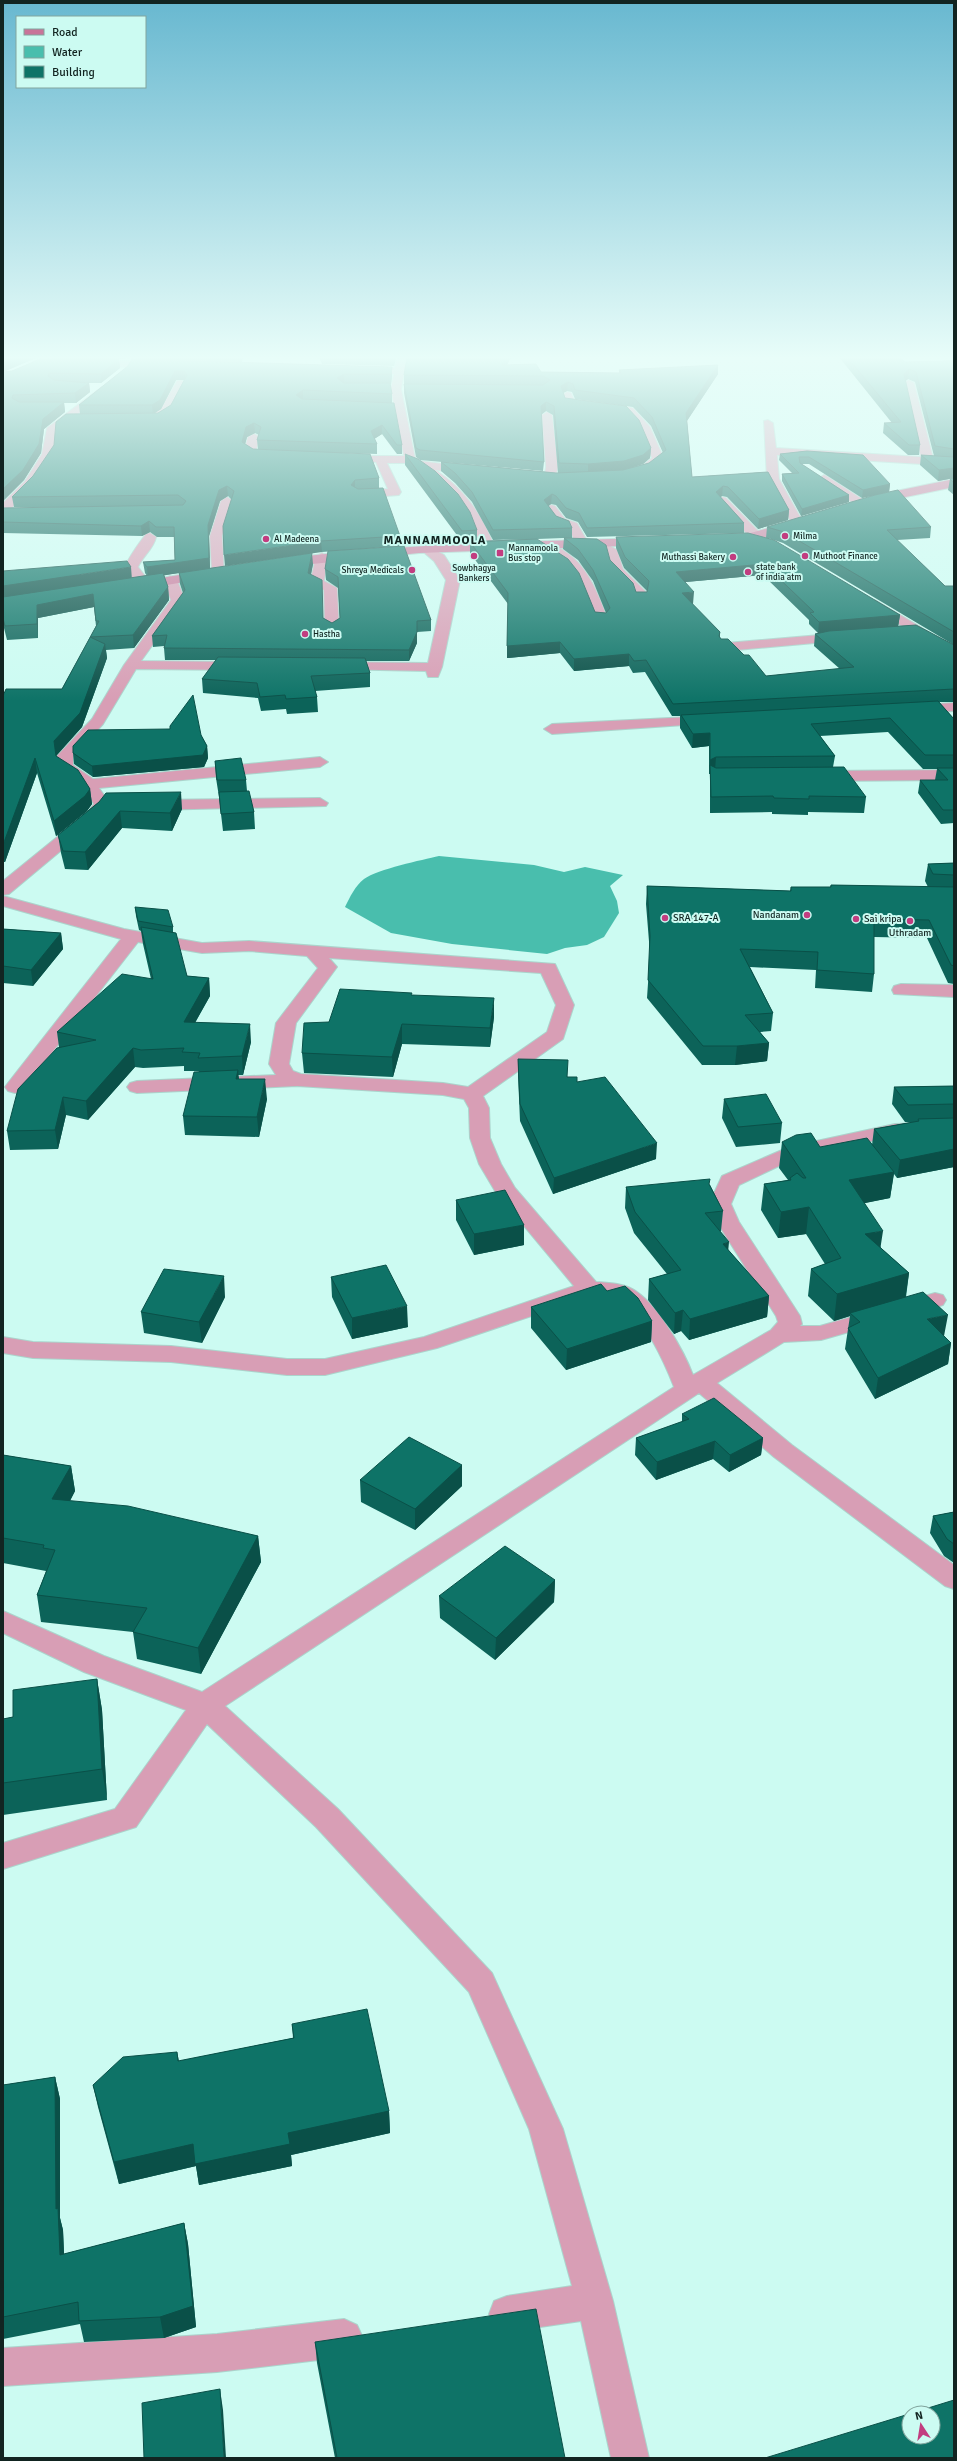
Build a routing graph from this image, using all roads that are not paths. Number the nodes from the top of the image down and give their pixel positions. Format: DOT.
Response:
graph roads {
  1 [pos="36,472"];
  2 [pos="386,472"];
  3 [pos="429,472"];
  4 [pos="551,472"];
  5 [pos="632,472"];
  6 [pos="772,472"];
  7 [pos="811,472"];
  8 [pos="626,473"];
  9 [pos="531,475"];
  10 [pos="546,476"];
  11 [pos="565,478"];
  12 [pos="954,483"];
  13 [pos="11,485"];
  14 [pos="26,486"];
  15 [pos="359,494"];
  16 [pos="227,501"];
  17 [pos="722,501"];
  18 [pos="862,503"];
  19 [pos="848,508"];
  20 [pos="551,509"];
  21 [pos="3,511"];
  22 [pos="19,513"];
  23 [pos="803,522"];
  24 [pos="150,537"];
  25 [pos="752,537"];
  26 [pos="715,541"];
  27 [pos="659,542"];
  28 [pos="585,544"];
  29 [pos="540,545"];
  30 [pos="770,545"];
  31 [pos="488,546"];
  32 [pos="426,549"];
  33 [pos="322,557"];
  34 [pos="270,565"];
  35 [pos="233,571"];
  36 [pos="218,573"];
  37 [pos="170,580"];
  38 [pos="145,585"];
  39 [pos="122,588"];
  40 [pos="866,598"];
  41 [pos="641,599"];
  42 [pos="601,620"];
  43 [pos="332,629"];
  44 [pos="918,631"];
  45 [pos="895,632"];
  46 [pos="857,636"];
  47 [pos="726,647"];
  48 [pos="954,653"];
  49 [pos="131,665"];
  50 [pos="256,666"];
  51 [pos="326,666"];
  52 [pos="954,707"];
  53 [pos="898,709"];
  54 [pos="725,719"];
  55 [pos="552,729"];
  56 [pos="320,762"];
  57 [pos="954,775"];
  58 [pos="803,776"];
  59 [pos="90,784"];
  60 [pos="320,803"];
  61 [pos="139,804"];
  62 [pos="3,890"];
  63 [pos="3,901"];
  64 [pos="133,936"];
  65 [pos="312,951"];
  66 [pos="901,990"];
  67 [pos="954,991"];
  68 [pos="297,1080"];
  69 [pos="16,1087"];
  70 [pos="137,1087"];
  71 [pos="472,1094"];
  72 [pos="954,1128"];
  73 [pos="589,1289"];
  74 [pos="935,1300"];
  75 [pos="779,1335"];
  76 [pos="3,1346"];
  77 [pos="694,1386"];
  78 [pos="954,1579"];
  79 [pos="3,1621"];
  80 [pos="205,1705"];
  81 [pos="3,1856"];
  82 [pos="595,2301"];
  83 [pos="478,2319"];
  84 [pos="377,2334"];
  85 [pos="3,2367"];
  86 [pos="630,2458"];
  1 -- 14 [label="street"];
  2 -- 15 [label="street"];
  3 -- 31 [label="street"];
  4 -- 10 [label="street"];
  5 -- 8 [label="street"];
  6 -- 23 [label="street"];
  7 -- 18 [label="street"];
  9 -- 10 [label="street"];
  10 -- 11 [label="street"];
  12 -- 18 [label="main road"];
  13 -- 14 [label="street"];
  14 -- 21 [label="street"];
  16 -- 36 [label="street"];
  17 -- 25 [label="street"];
  18 -- 19 [label="main road"];
  20 -- 28 [label="street"];
  21 -- 22 [label="street"];
  23 -- 25 [label="main road"];
  24 -- 38 [label="street"];
  25 -- 26 [label="main road"];
  25 -- 30 [label="street"];
  27 -- 28 [label="main road"];
  28 -- 29 [label="main road"];
  28 -- 41 [label="street"];
  29 -- 31 [label="main road"];
  29 -- 42 [label="street"];
  31 -- 32 [label="main road"];
  32 -- 33 [label="main road"];
  32 -- 51 [label="street"];
  33 -- 34 [label="main road"];
  33 -- 43 [label="street"];
  35 -- 36 [label="main road"];
  36 -- 37 [label="main road"];
  37 -- 38 [label="main road"];
  37 -- 49 [label="street"];
  38 -- 39 [label="main road"];
  40 -- 44 [label="street"];
  44 -- 45 [label="street"];
  44 -- 48 [label="street"];
  46 -- 47 [label="street"];
  49 -- 50 [label="street"];
  49 -- 59 [label="street"];
  52 -- 53 [label="street"];
  54 -- 55 [label="street"];
  56 -- 59 [label="street"];
  57 -- 58 [label="street"];
  59 -- 62 [label="street"];
  60 -- 61 [label="street"];
  63 -- 64 [label="street"];
  64 -- 65 [label="street"];
  64 -- 69 [label="street"];
  65 -- 68 [label="street"];
  65 -- 71 [label="street"];
  66 -- 67 [label="street"];
  68 -- 70 [label="street"];
  68 -- 71 [label="street"];
  71 -- 73 [label="street"];
  72 -- 75 [label="street"];
  73 -- 76 [label="street"];
  73 -- 77 [label="street"];
  74 -- 75 [label="street"];
  75 -- 77 [label="street"];
  77 -- 78 [label="street"];
  77 -- 80 [label="street"];
  79 -- 80 [label="street"];
  80 -- 81 [label="street"];
  80 -- 82 [label="street"];
  82 -- 83 [label="street"];
  82 -- 86 [label="street"];
  84 -- 85 [label="street"];
}
